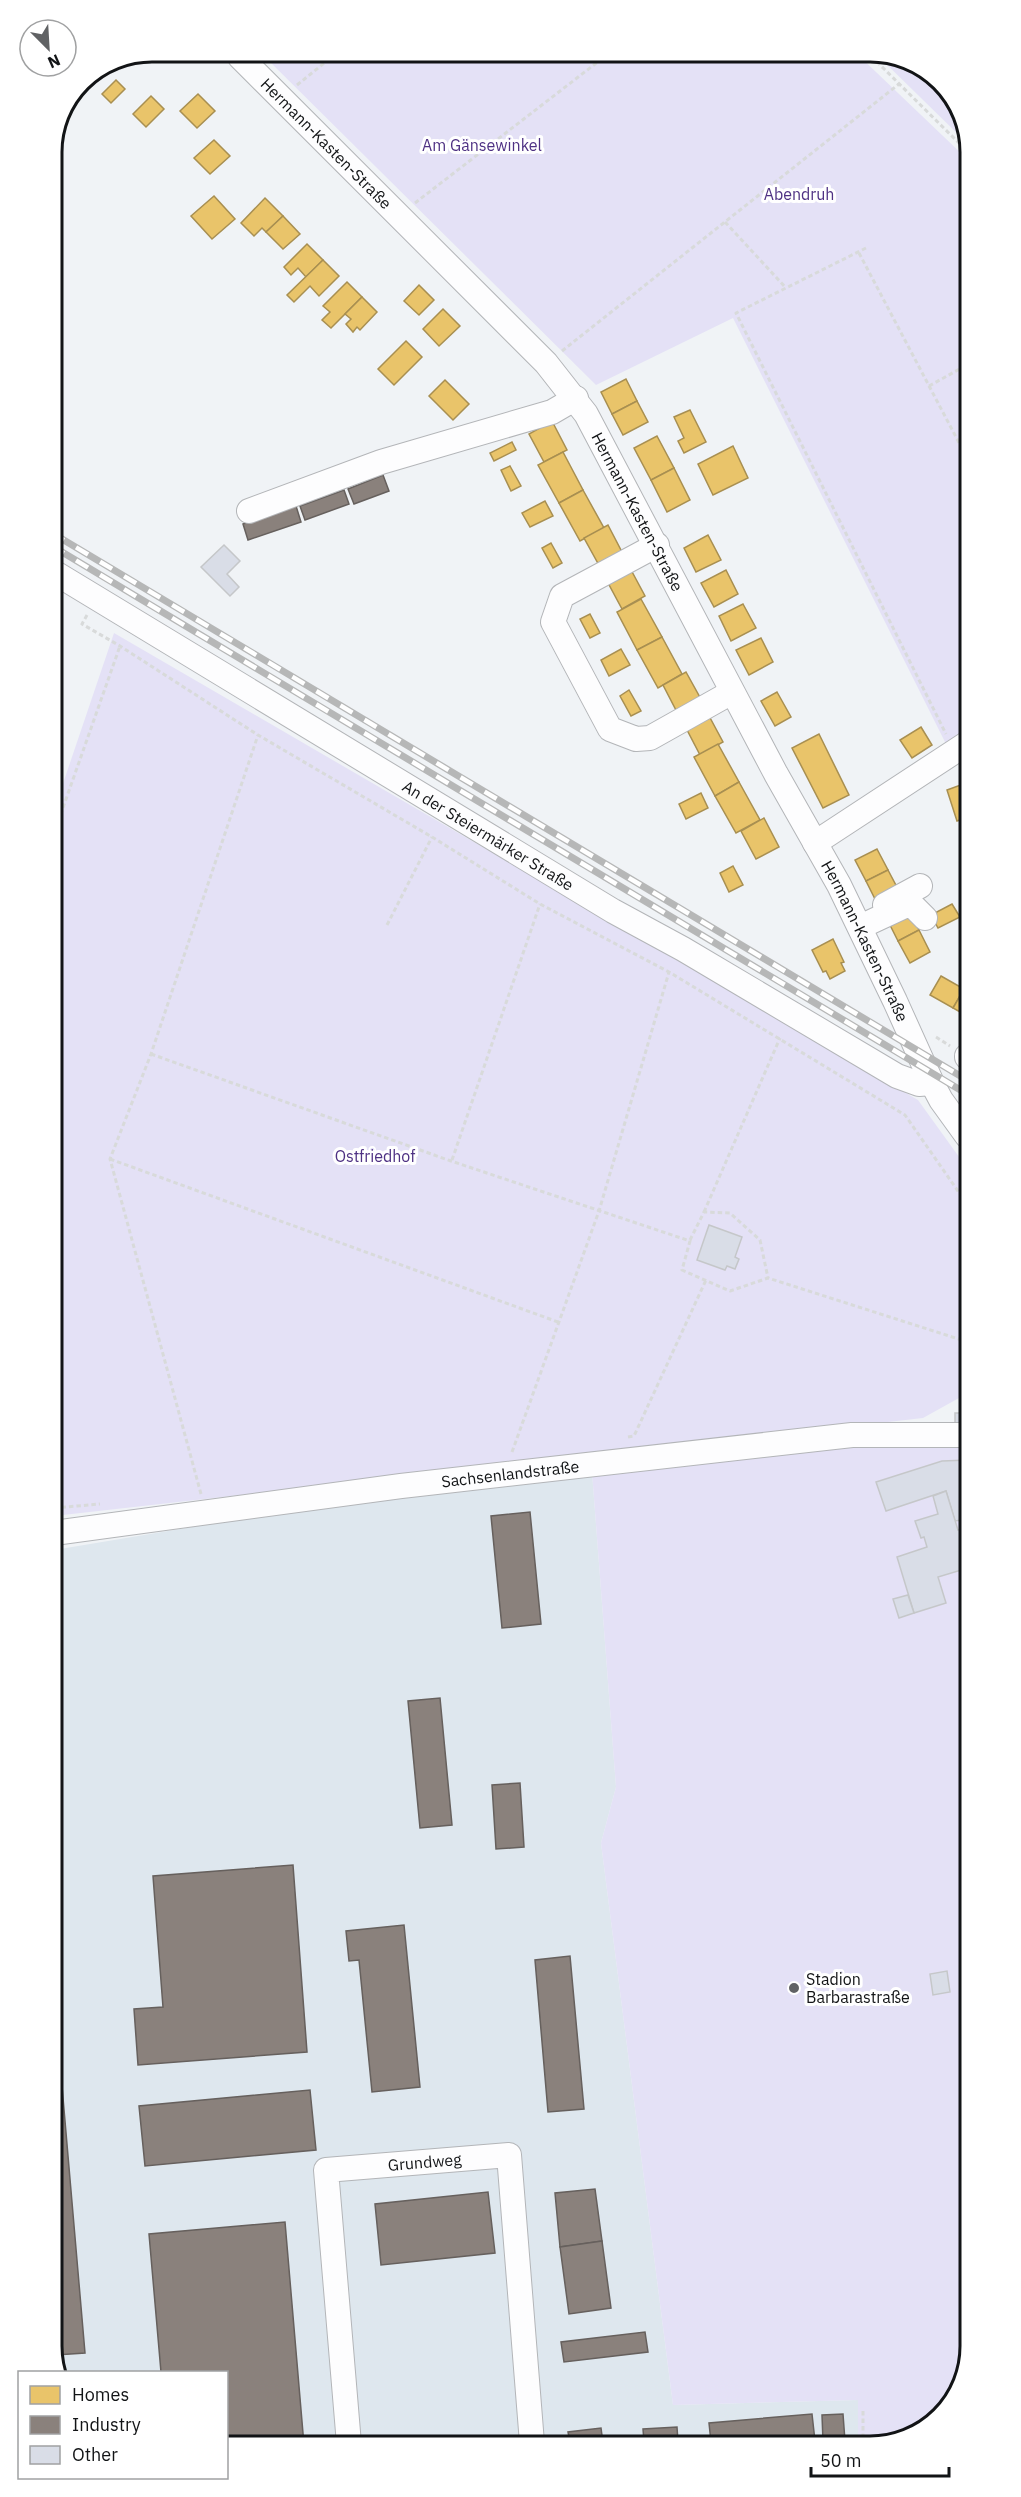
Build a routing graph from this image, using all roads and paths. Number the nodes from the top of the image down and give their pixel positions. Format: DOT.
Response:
graph roads {
  1 [pos="245,62"];
  2 [pos="325,62"];
  3 [pos="598,62"];
  4 [pos="877,62"];
  5 [pos="899,84"];
  6 [pos="291,89"];
  7 [pos="959,143"];
  8 [pos="409,208"];
  9 [pos="725,222"];
  10 [pos="866,248"];
  11 [pos="858,252"];
  12 [pos="786,288"];
  13 [pos="556,355"];
  14 [pos="960,369"];
  15 [pos="929,386"];
  16 [pos="576,398"];
  17 [pos="960,445"];
  18 [pos="249,511"];
  19 [pos="657,545"];
  20 [pos="62,577"];
  21 [pos="97,598"];
  22 [pos="120,646"];
  23 [pos="732,692"];
  24 [pos="258,735"];
  25 [pos="960,748"];
  26 [pos="62,810"];
  27 [pos="432,837"];
  28 [pos="815,843"];
  29 [pos="920,886"];
  30 [pos="540,904"];
  31 [pos="925,918"];
  32 [pos="858,922"];
  33 [pos="387,925"];
  34 [pos="669,972"];
  35 [pos="780,1038"];
  36 [pos="912,1040"];
  37 [pos="960,1052"];
  38 [pos="151,1054"];
  39 [pos="932,1083"];
  40 [pos="960,1126"];
  41 [pos="110,1160"];
  42 [pos="452,1161"];
  43 [pos="960,1194"];
  44 [pos="599,1211"];
  45 [pos="704,1212"];
  46 [pos="690,1241"];
  47 [pos="768,1278"];
  48 [pos="706,1281"];
  49 [pos="558,1322"];
  50 [pos="960,1339"];
  51 [pos="960,1436"];
  52 [pos="623,1438"];
  53 [pos="523,1451"];
  54 [pos="190,1495"];
  55 [pos="111,1503"];
  56 [pos="62,1507"];
  57 [pos="62,1532"];
  58 [pos="863,2411"];
  59 [pos="348,2435"];
  60 [pos="531,2436"];
  61 [pos="863,2436"];
  1 -- 16 [label="street, Hermann-Kasten-Straße"];
  2 -- 6 [label="path"];
  3 -- 8 [label="path"];
  4 -- 5 [label="path"];
  5 -- 7 [label="path"];
  5 -- 9 [label="path"];
  9 -- 12 [label="path"];
  9 -- 13 [label="path"];
  10 -- 11 [label="path"];
  11 -- 12 [label="path"];
  11 -- 15 [label="path"];
  12 -- 25 [label="path"];
  14 -- 15 [label="path"];
  15 -- 17 [label="path"];
  16 -- 18 [label="street"];
  16 -- 19 [label="street, Hermann-Kasten-Straße"];
  19 -- 23 [label="street, Hermann-Kasten-Straße"];
  19 -- 23 [label="street"];
  20 -- 21 [label="street, An der Steiermärker Straße"];
  21 -- 22 [label="path"];
  21 -- 39 [label="street, An der Steiermärker Straße"];
  22 -- 24 [label="path"];
  22 -- 26 [label="path"];
  23 -- 28 [label="street, Hermann-Kasten-Straße"];
  24 -- 27 [label="path"];
  24 -- 38 [label="path"];
  25 -- 28 [label="street"];
  27 -- 30 [label="path"];
  27 -- 33 [label="path"];
  28 -- 32 [label="street, Hermann-Kasten-Straße"];
  29 -- 32 [label="street"];
  30 -- 34 [label="path"];
  30 -- 42 [label="path"];
  31 -- 32 [label="street"];
  32 -- 36 [label="street, Hermann-Kasten-Straße"];
  34 -- 35 [label="path"];
  34 -- 44 [label="path"];
  35 -- 43 [label="path"];
  35 -- 45 [label="path"];
  36 -- 37 [label="path"];
  36 -- 39 [label="street, Hermann-Kasten-Straße"];
  38 -- 41 [label="path"];
  38 -- 42 [label="path"];
  39 -- 40 [label="street, Hermann-Kasten-Straße"];
  41 -- 49 [label="path"];
  41 -- 54 [label="path"];
  42 -- 44 [label="path"];
  44 -- 46 [label="path"];
  44 -- 49 [label="path"];
  45 -- 46 [label="path"];
  45 -- 47 [label="path"];
  46 -- 48 [label="path"];
  47 -- 48 [label="path"];
  47 -- 50 [label="path"];
  48 -- 52 [label="path"];
  49 -- 53 [label="path"];
  51 -- 57 [label="street, Sachsenlandstraße"];
  55 -- 56 [label="path"];
  58 -- 61 [label="path"];
  59 -- 60 [label="street, Grundweg"];
}
